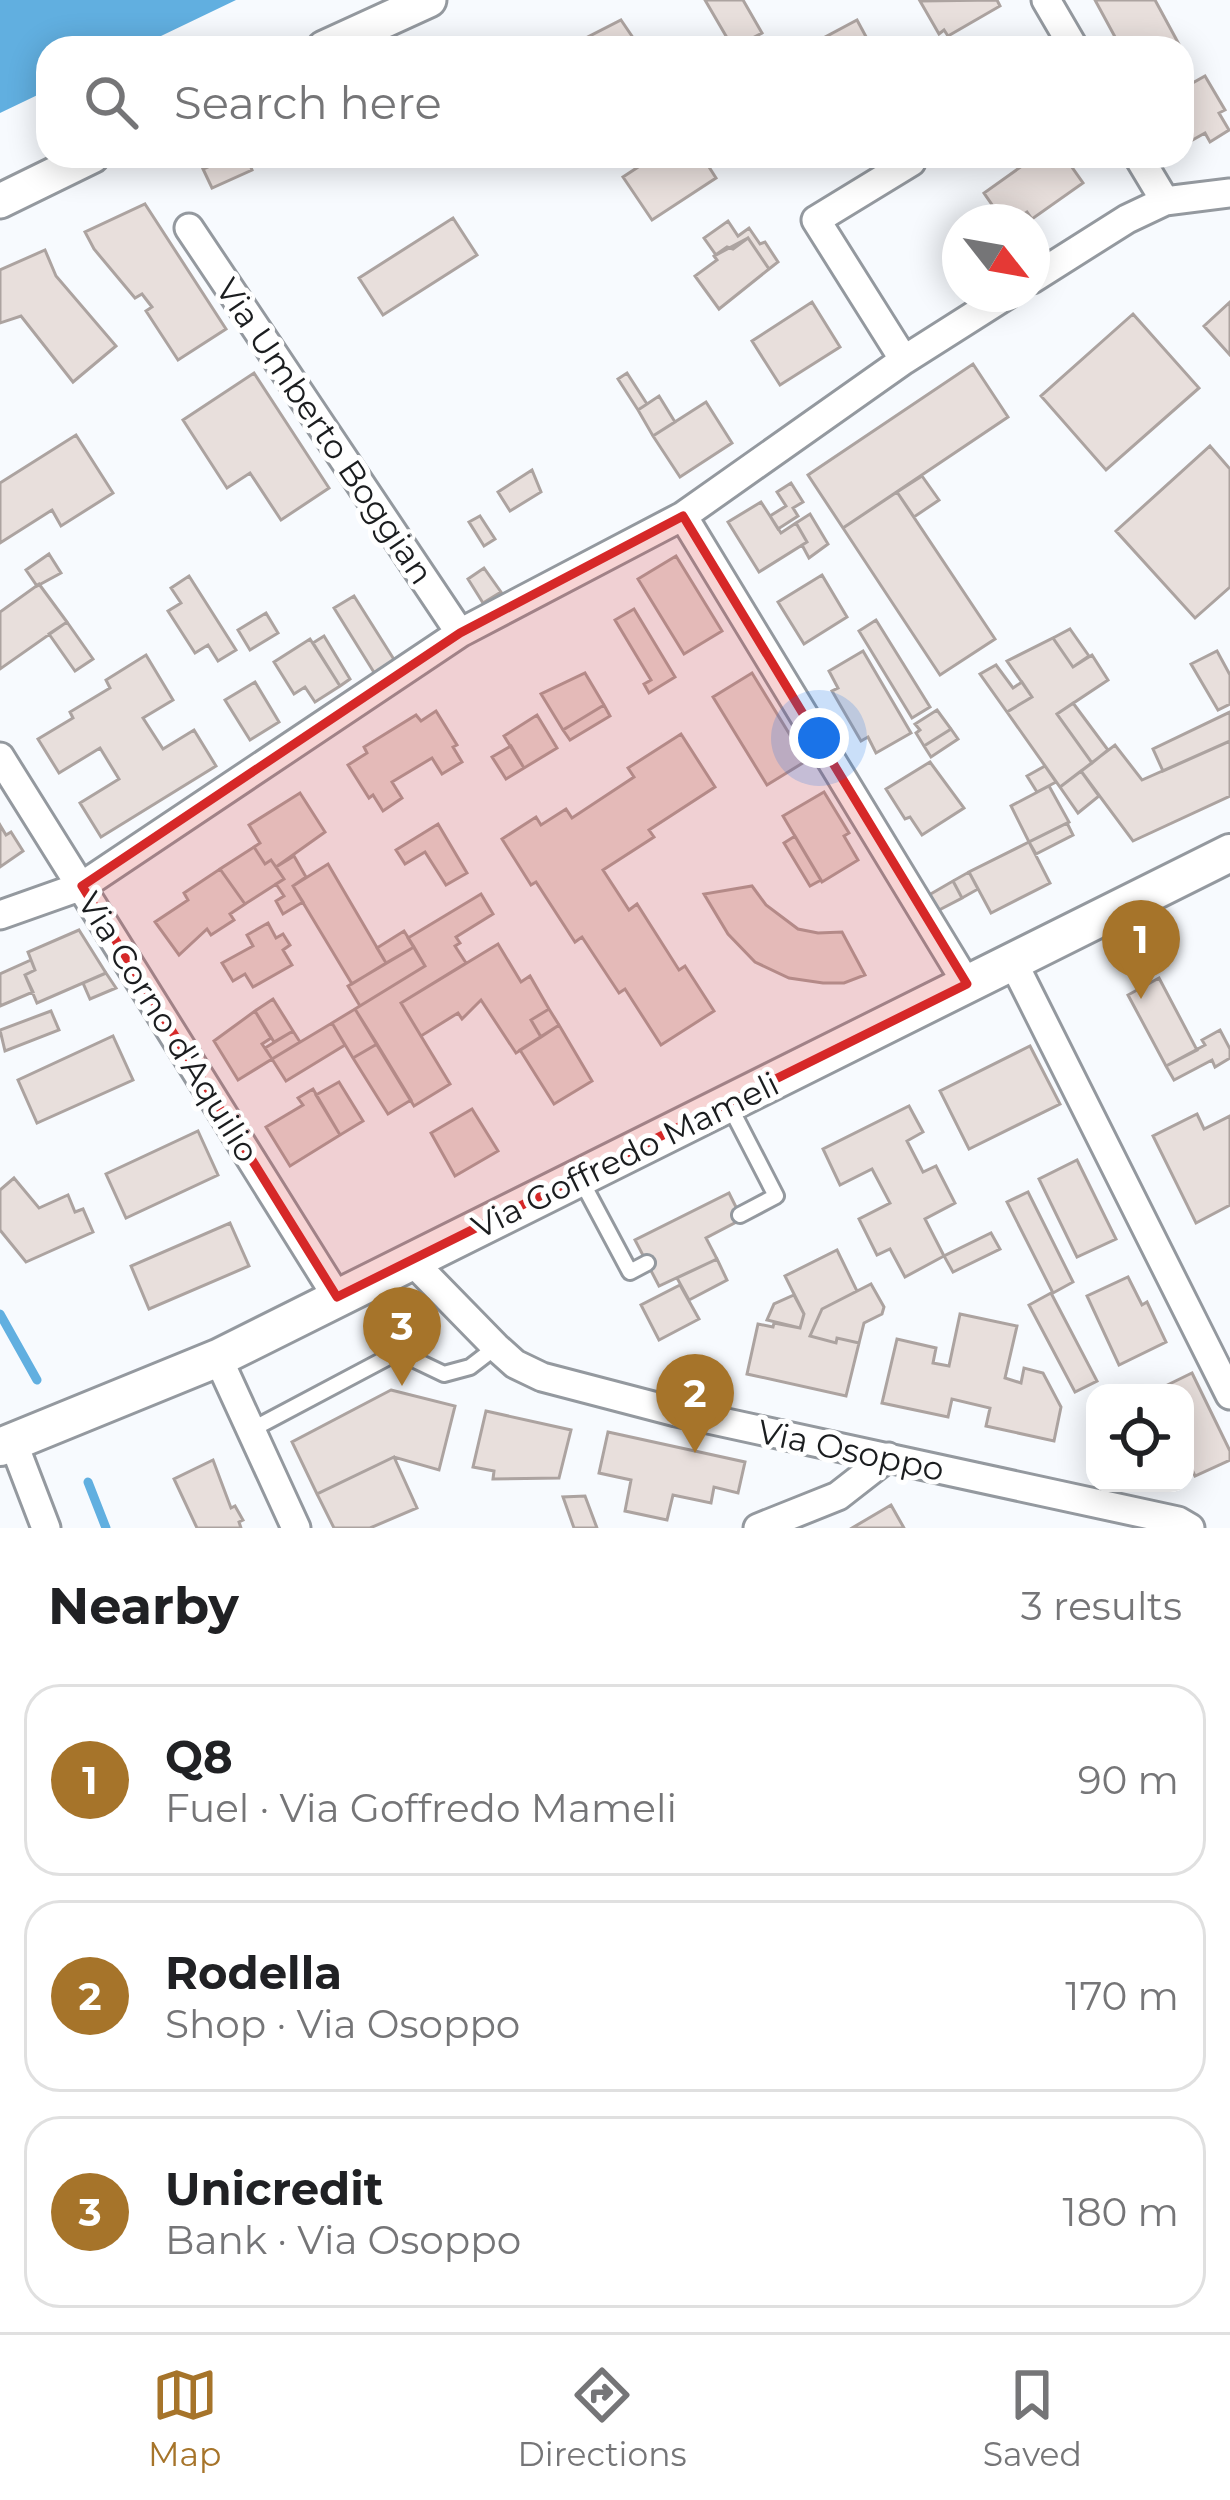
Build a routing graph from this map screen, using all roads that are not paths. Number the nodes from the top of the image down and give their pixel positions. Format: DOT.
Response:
graph roads {
  1 [pos="429,0"];
  2 [pos="1046,0"];
  3 [pos="350,36"];
  4 [pos="1068,36"];
  5 [pos="67,168"];
  6 [pos="901,168"];
  7 [pos="1145,168"];
  8 [pos="1230,194"];
  9 [pos="0,201"];
  10 [pos="1165,201"];
  11 [pos="190,228"];
  12 [pos="1050,268"];
  13 [pos="981,312"];
  14 [pos="904,361"];
  15 [pos="682,516"];
  16 [pos="460,633"];
  17 [pos="0,757"];
  18 [pos="1230,853"];
  19 [pos="82,886"];
  20 [pos="0,915"];
  21 [pos="1013,962"];
  22 [pos="967,984"];
  23 [pos="728,1103"];
  24 [pos="580,1177"];
  25 [pos="740,1215"];
  26 [pos="412,1261"];
  27 [pos="647,1263"];
  28 [pos="337,1298"];
  29 [pos="496,1347"];
  30 [pos="218,1358"];
  31 [pos="1230,1395"];
  32 [pos="249,1431"];
  33 [pos="6,1444"];
  34 [pos="888,1457"];
  35 [pos="46,1528"];
  36 [pos="296,1528"];
  37 [pos="758,1528"];
  38 [pos="1190,1528"];
  1 -- 3 [label="street"];
  2 -- 4 [label="street"];
  5 -- 9 [label="street"];
  6 -- 14 [label="street"];
  7 -- 10 [label="street"];
  8 -- 10 [label="street"];
  10 -- 12 [label="street"];
  11 -- 16 [label="street, Via Umberto Boggian"];
  13 -- 14 [label="street"];
  14 -- 15 [label="street"];
  15 -- 16 [label="street"];
  15 -- 22 [label="street"];
  16 -- 19 [label="street"];
  17 -- 19 [label="street, Via Corno d'Aquilio"];
  18 -- 21 [label="main road, Via Goffredo Mameli"];
  19 -- 20 [label="street"];
  19 -- 28 [label="street, Via Corno d'Aquilio"];
  21 -- 22 [label="main road, Via Goffredo Mameli"];
  21 -- 31 [label="street"];
  22 -- 23 [label="main road, Via Goffredo Mameli"];
  23 -- 24 [label="main road, Via Goffredo Mameli"];
  23 -- 25 [label="lane"];
  24 -- 26 [label="main road, Via Goffredo Mameli"];
  24 -- 27 [label="lane"];
  26 -- 28 [label="main road, Via Goffredo Mameli"];
  26 -- 29 [label="street, Via Osoppo"];
  28 -- 30 [label="main road, Via Goffredo Mameli"];
  29 -- 32 [label="lane"];
  29 -- 34 [label="street, Via Osoppo"];
  30 -- 32 [label="street"];
  30 -- 33 [label="main road, Via Goffredo Mameli"];
  32 -- 36 [label="street"];
  33 -- 35 [label="street, Via Goffredo Mameli"];
  34 -- 37 [label="street"];
  34 -- 38 [label="street, Via Osoppo"];
}
